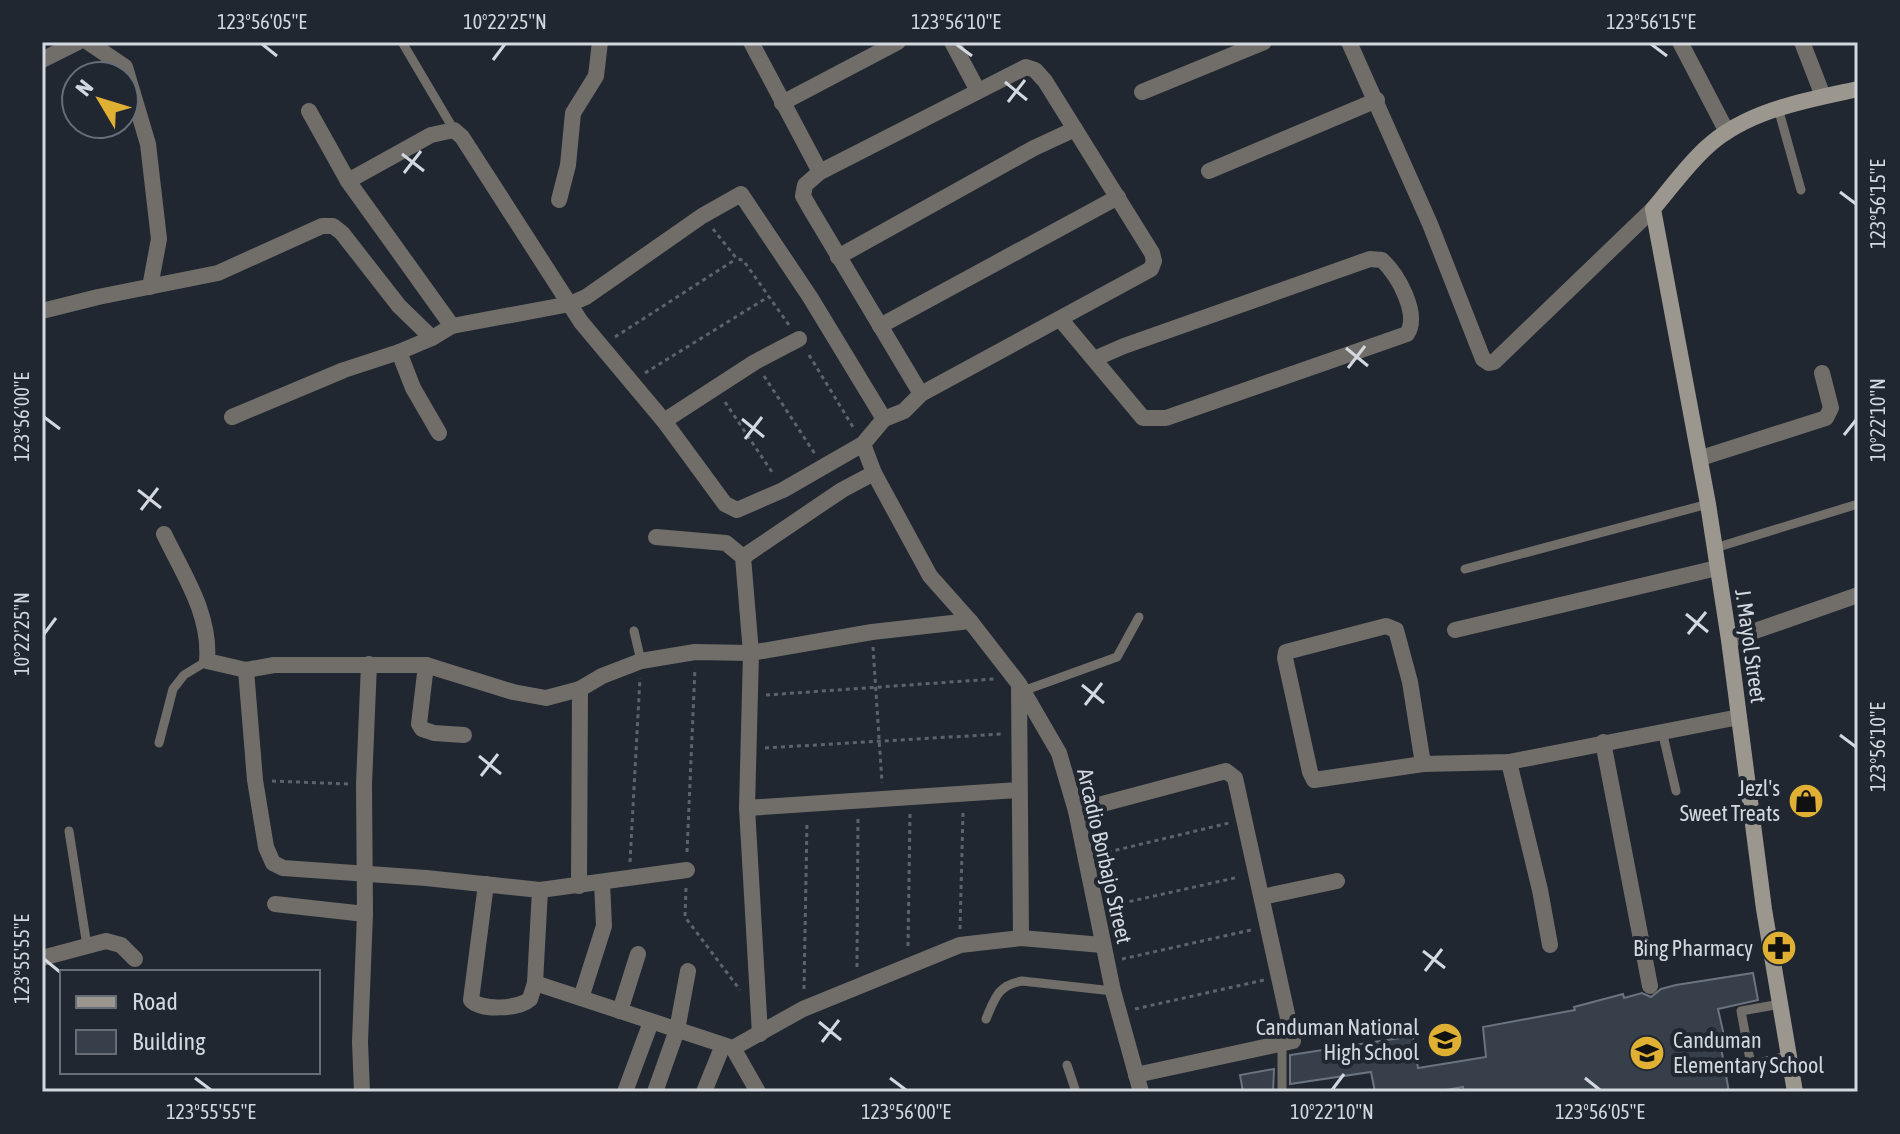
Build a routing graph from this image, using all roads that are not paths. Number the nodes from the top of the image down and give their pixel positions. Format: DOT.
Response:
graph roads {
  1 [pos="78,42"];
  2 [pos="88,42"];
  3 [pos="402,42"];
  4 [pos="600,42"];
  5 [pos="751,42"];
  6 [pos="898,42"];
  7 [pos="952,42"];
  8 [pos="1264,42"];
  9 [pos="1349,42"];
  10 [pos="1680,42"];
  11 [pos="1802,42"];
  12 [pos="42,60"];
  13 [pos="1858,89"];
  14 [pos="978,91"];
  15 [pos="1142,92"];
  16 [pos="1823,96"];
  17 [pos="1377,100"];
  18 [pos="782,103"];
  19 [pos="1778,108"];
  20 [pos="309,111"];
  21 [pos="1075,129"];
  22 [pos="454,130"];
  23 [pos="1727,132"];
  24 [pos="1209,171"];
  25 [pos="820,172"];
  26 [pos="348,181"];
  27 [pos="1801,190"];
  28 [pos="1118,197"];
  29 [pos="559,200"];
  30 [pos="1653,209"];
  31 [pos="838,257"];
  32 [pos="150,287"];
  33 [pos="570,304"];
  34 [pos="42,311"];
  35 [pos="1061,320"];
  36 [pos="452,326"];
  37 [pos="880,326"];
  38 [pos="432,338"];
  39 [pos="799,339"];
  40 [pos="399,352"];
  41 [pos="1094,359"];
  42 [pos="1822,373"];
  43 [pos="902,408"];
  44 [pos="232,417"];
  45 [pos="664,421"];
  46 [pos="439,433"];
  47 [pos="863,444"];
  48 [pos="1701,458"];
  49 [pos="874,473"];
  50 [pos="1708,504"];
  51 [pos="1858,504"];
  52 [pos="164,534"];
  53 [pos="656,537"];
  54 [pos="1715,548"];
  55 [pos="743,557"];
  56 [pos="1717,568"];
  57 [pos="1465,569"];
  58 [pos="1858,595"];
  59 [pos="1139,617"];
  60 [pos="970,621"];
  61 [pos="1455,630"];
  62 [pos="634,631"];
  63 [pos="1729,640"];
  64 [pos="751,653"];
  65 [pos="207,661"];
  66 [pos="641,661"];
  67 [pos="369,664"];
  68 [pos="426,665"];
  69 [pos="246,670"];
  70 [pos="1019,684"];
  71 [pos="580,689"];
  72 [pos="1739,717"];
  73 [pos="1662,731"];
  74 [pos="464,735"];
  75 [pos="1603,742"];
  76 [pos="159,743"];
  77 [pos="1509,762"];
  78 [pos="1423,764"];
  79 [pos="1019,790"];
  80 [pos="1676,791"];
  81 [pos="747,808"];
  82 [pos="1076,811"];
  83 [pos="69,831"];
  84 [pos="687,870"];
  85 [pos="364,874"];
  86 [pos="1337,881"];
  87 [pos="602,882"];
  88 [pos="486,884"];
  89 [pos="579,886"];
  90 [pos="540,890"];
  91 [pos="1262,897"];
  92 [pos="275,904"];
  93 [pos="365,914"];
  94 [pos="1021,938"];
  95 [pos="1102,945"];
  96 [pos="1550,945"];
  97 [pos="87,946"];
  98 [pos="638,954"];
  99 [pos="42,958"];
  100 [pos="135,959"];
  101 [pos="688,971"];
  102 [pos="535,983"];
  103 [pos="1650,986"];
  104 [pos="1113,991"];
  105 [pos="581,998"];
  106 [pos="1781,1004"];
  107 [pos="620,1011"];
  108 [pos="986,1019"];
  109 [pos="651,1022"];
  110 [pos="677,1030"];
  111 [pos="760,1034"];
  112 [pos="1282,1044"];
  113 [pos="728,1047"];
  114 [pos="1789,1055"];
  115 [pos="1067,1065"];
  116 [pos="1136,1075"];
  117 [pos="362,1092"];
  118 [pos="625,1092"];
  119 [pos="655,1092"];
  120 [pos="704,1092"];
  121 [pos="758,1092"];
  122 [pos="1076,1092"];
  123 [pos="1141,1092"];
  124 [pos="1282,1092"];
  125 [pos="1795,1092"];
  1 -- 12 [label="street"];
  2 -- 32 [label="street"];
  3 -- 22 [label="lane"];
  4 -- 29 [label="street"];
  5 -- 18 [label="street"];
  6 -- 18 [label="street"];
  7 -- 14 [label="street"];
  8 -- 15 [label="street"];
  9 -- 17 [label="street"];
  10 -- 23 [label="street"];
  11 -- 16 [label="street"];
  13 -- 16 [label="street"];
  14 -- 21 [label="street"];
  14 -- 25 [label="street"];
  16 -- 19 [label="street"];
  17 -- 24 [label="street"];
  17 -- 30 [label="street"];
  18 -- 25 [label="street"];
  19 -- 23 [label="street"];
  19 -- 27 [label="lane"];
  20 -- 26 [label="street"];
  21 -- 28 [label="street"];
  21 -- 31 [label="street"];
  22 -- 26 [label="street"];
  22 -- 33 [label="street"];
  23 -- 30 [label="street"];
  25 -- 31 [label="street"];
  26 -- 36 [label="street"];
  28 -- 35 [label="street"];
  28 -- 37 [label="street"];
  30 -- 48 [label="street, J. Mayol Street"];
  31 -- 37 [label="street"];
  32 -- 34 [label="street"];
  32 -- 38 [label="street"];
  33 -- 36 [label="street"];
  33 -- 43 [label="street"];
  33 -- 45 [label="street"];
  35 -- 41 [label="street"];
  35 -- 43 [label="street"];
  36 -- 38 [label="street"];
  37 -- 43 [label="street"];
  38 -- 40 [label="street"];
  39 -- 45 [label="street"];
  40 -- 44 [label="street"];
  40 -- 46 [label="street"];
  41 -- 41 [label="street"];
  42 -- 48 [label="street"];
  43 -- 47 [label="street"];
  45 -- 47 [label="street"];
  47 -- 49 [label="street, Arcadio Borbajo Street"];
  48 -- 50 [label="street, J. Mayol Street"];
  49 -- 55 [label="street"];
  49 -- 60 [label="street, Arcadio Borbajo Street"];
  50 -- 54 [label="street, J. Mayol Street"];
  50 -- 57 [label="lane"];
  51 -- 54 [label="lane"];
  52 -- 65 [label="street"];
  53 -- 55 [label="street"];
  54 -- 56 [label="street, J. Mayol Street"];
  55 -- 64 [label="street"];
  56 -- 61 [label="street"];
  56 -- 63 [label="street, J. Mayol Street"];
  58 -- 63 [label="street"];
  59 -- 70 [label="lane"];
  60 -- 64 [label="street"];
  60 -- 70 [label="street, Arcadio Borbajo Street"];
  62 -- 66 [label="lane"];
  63 -- 72 [label="street, J. Mayol Street"];
  64 -- 66 [label="street"];
  64 -- 81 [label="street"];
  65 -- 69 [label="street"];
  65 -- 76 [label="lane"];
  66 -- 71 [label="street"];
  67 -- 68 [label="street"];
  67 -- 69 [label="street"];
  67 -- 85 [label="street"];
  68 -- 71 [label="street"];
  68 -- 74 [label="street"];
  69 -- 85 [label="street"];
  70 -- 79 [label="street"];
  70 -- 82 [label="street, Arcadio Borbajo Street"];
  71 -- 89 [label="street"];
  72 -- 73 [label="street"];
  72 -- 106 [label="street, J. Mayol Street"];
  73 -- 75 [label="street"];
  73 -- 80 [label="lane"];
  75 -- 77 [label="street"];
  75 -- 103 [label="street"];
  77 -- 78 [label="street"];
  77 -- 96 [label="street"];
  78 -- 78 [label="street"];
  79 -- 81 [label="street"];
  79 -- 94 [label="street"];
  81 -- 111 [label="street"];
  82 -- 91 [label="street"];
  82 -- 95 [label="street, Arcadio Borbajo Street"];
  83 -- 97 [label="lane"];
  84 -- 87 [label="street"];
  85 -- 88 [label="street"];
  85 -- 93 [label="street"];
  86 -- 91 [label="street"];
  87 -- 89 [label="street"];
  87 -- 105 [label="street"];
  88 -- 90 [label="street"];
  88 -- 102 [label="street"];
  89 -- 90 [label="street"];
  90 -- 102 [label="street"];
  91 -- 112 [label="street"];
  92 -- 93 [label="street"];
  93 -- 117 [label="street"];
  94 -- 95 [label="street"];
  94 -- 111 [label="street"];
  95 -- 104 [label="street, Arcadio Borbajo Street"];
  97 -- 99 [label="street"];
  97 -- 100 [label="street"];
  98 -- 107 [label="street"];
  101 -- 110 [label="street"];
  102 -- 105 [label="street"];
  104 -- 108 [label="lane"];
  104 -- 116 [label="street, Arcadio Borbajo Street"];
  105 -- 107 [label="street"];
  106 -- 114 [label="street, J. Mayol Street"];
  106 -- 114 [label="lane"];
  107 -- 109 [label="street"];
  109 -- 110 [label="street"];
  109 -- 118 [label="street"];
  110 -- 113 [label="street"];
  110 -- 119 [label="street"];
  111 -- 113 [label="street"];
  112 -- 116 [label="street"];
  112 -- 124 [label="lane"];
  113 -- 120 [label="street"];
  113 -- 121 [label="street"];
  114 -- 125 [label="street, J. Mayol Street"];
  115 -- 122 [label="lane"];
  116 -- 123 [label="street, Arcadio Borbajo Street"];
}
